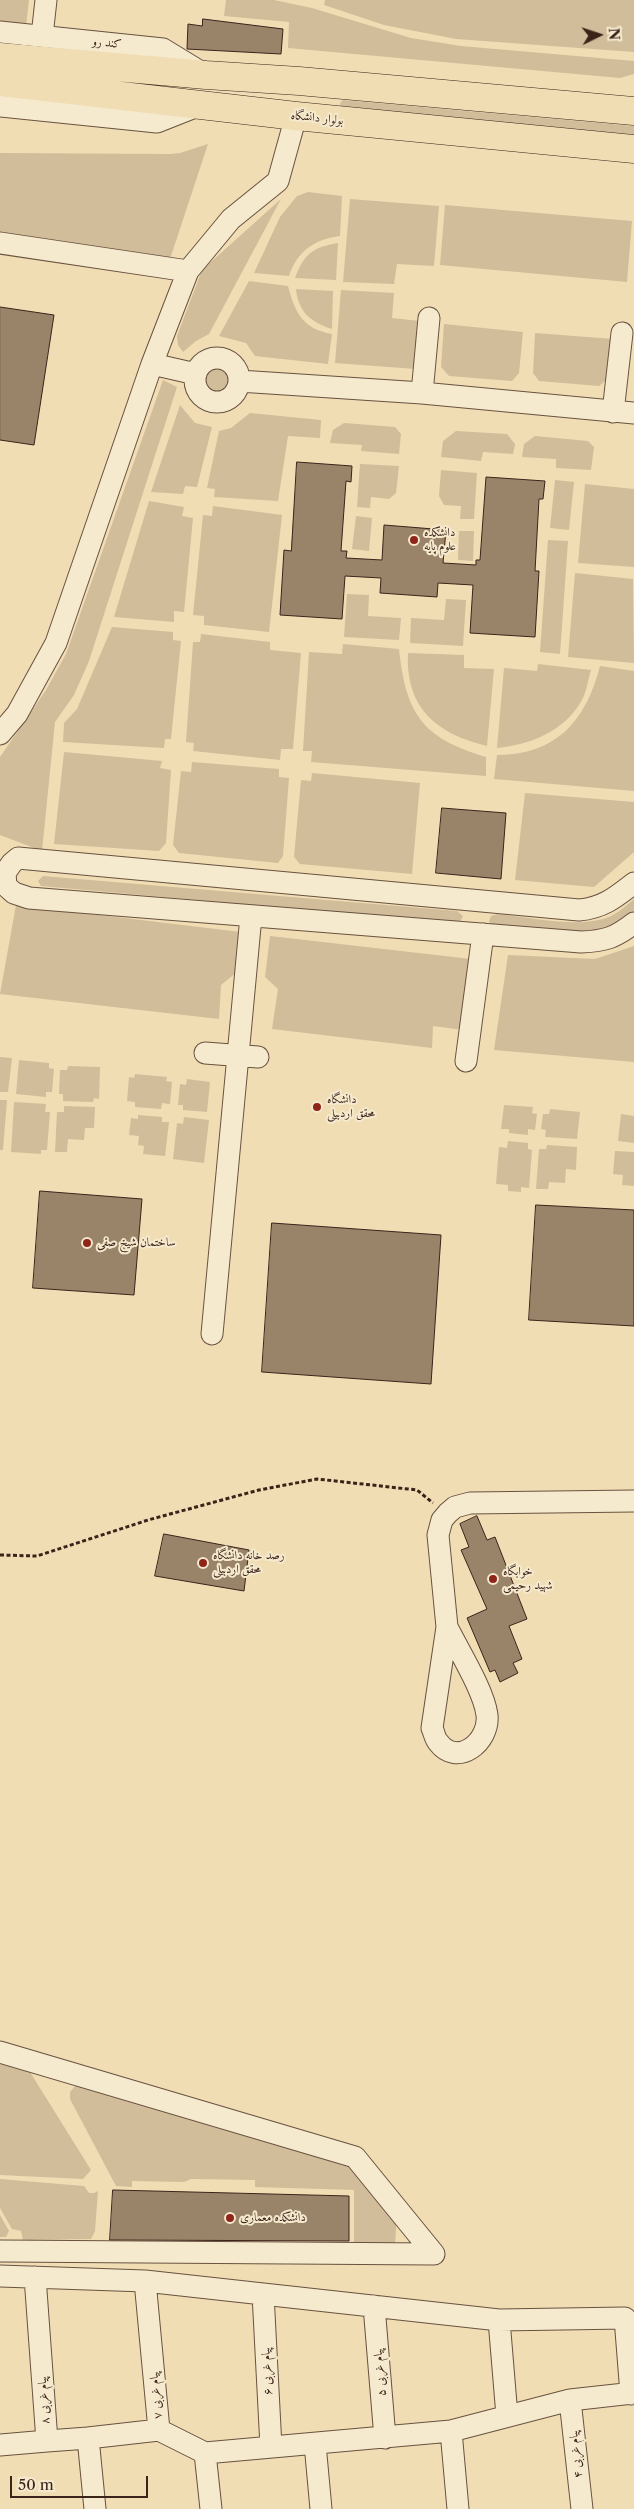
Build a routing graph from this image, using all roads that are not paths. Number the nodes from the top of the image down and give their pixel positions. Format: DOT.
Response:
graph roads {
  1 [pos="46,0"];
  2 [pos="0,32"];
  3 [pos="42,36"];
  4 [pos="0,57"];
  5 [pos="206,75"];
  6 [pos="299,81"];
  7 [pos="0,82"];
  8 [pos="202,104"];
  9 [pos="0,106"];
  10 [pos="634,111"];
  11 [pos="296,116"];
  12 [pos="634,149"];
  13 [pos="0,243"];
  14 [pos="188,271"];
  15 [pos="429,318"];
  16 [pos="622,333"];
  17 [pos="152,364"];
  18 [pos="196,374"];
  19 [pos="239,382"];
  20 [pos="422,394"];
  21 [pos="624,413"];
  22 [pos="0,734"];
  23 [pos="2,871"];
  24 [pos="634,883"];
  25 [pos="251,916"];
  26 [pos="634,923"];
  27 [pos="483,934"];
  28 [pos="204,1053"];
  29 [pos="248,1056"];
  30 [pos="466,1061"];
  31 [pos="212,1334"];
  32 [pos="634,1501"];
  33 [pos="447,1627"];
  34 [pos="0,2052"];
  35 [pos="0,2252"];
  36 [pos="0,2276"];
  37 [pos="35,2277"];
  38 [pos="145,2281"];
  39 [pos="263,2294"];
  40 [pos="374,2306"];
  41 [pos="498,2320"];
  42 [pos="633,2393"];
  43 [pos="570,2400"];
  44 [pos="507,2416"];
  45 [pos="159,2430"];
  46 [pos="451,2431"];
  47 [pos="88,2438"];
  48 [pos="385,2438"];
  49 [pos="47,2441"];
  50 [pos="316,2444"];
  51 [pos="0,2445"];
  52 [pos="271,2447"];
  53 [pos="205,2453"];
  54 [pos="95,2509"];
  55 [pos="211,2509"];
  56 [pos="321,2509"];
  57 [pos="458,2509"];
  58 [pos="582,2509"];
  1 -- 3 [label="street"];
  2 -- 3 [label="street, کند رو"];
  3 -- 5 [label="street, کند رو"];
  4 -- 5 [label="main road"];
  5 -- 6 [label="main road"];
  6 -- 10 [label="main road"];
  6 -- 11 [label="main road"];
  7 -- 8 [label="main road, بولوار دانشگاه"];
  8 -- 9 [label="street"];
  8 -- 11 [label="main road, بولوار دانشگاه"];
  11 -- 12 [label="main road, بولوار دانشگاه"];
  11 -- 14 [label="street"];
  13 -- 14 [label="street"];
  14 -- 17 [label="street"];
  15 -- 20 [label="street"];
  16 -- 21 [label="street"];
  17 -- 18 [label="street"];
  17 -- 22 [label="street"];
  18 -- 19 [label="street"];
  18 -- 19 [label="street"];
  19 -- 20 [label="street"];
  20 -- 21 [label="street"];
  23 -- 24 [label="street"];
  23 -- 25 [label="street"];
  25 -- 27 [label="street"];
  25 -- 29 [label="street"];
  26 -- 27 [label="street"];
  27 -- 30 [label="street"];
  28 -- 29 [label="street"];
  29 -- 31 [label="street"];
  32 -- 33 [label="street"];
  33 -- 33 [label="street"];
  34 -- 35 [label="street"];
  36 -- 37 [label="street"];
  37 -- 38 [label="street"];
  37 -- 49 [label="street, پیام غربی ۸"];
  38 -- 39 [label="street"];
  38 -- 45 [label="street, پیام غربی ۷"];
  39 -- 40 [label="street"];
  39 -- 52 [label="street, پیام غربی ۶"];
  40 -- 41 [label="street"];
  40 -- 48 [label="street, پیام غربی ۵"];
  41 -- 42 [label="street"];
  41 -- 44 [label="street"];
  42 -- 43 [label="street"];
  43 -- 44 [label="street"];
  43 -- 58 [label="street, پیام غربی ۴"];
  44 -- 46 [label="street"];
  45 -- 47 [label="street, پیام غربی ۸"];
  45 -- 53 [label="street, پیام غربی ۷"];
  46 -- 48 [label="street"];
  46 -- 57 [label="street"];
  47 -- 49 [label="street, پیام غربی ۸"];
  47 -- 54 [label="street"];
  48 -- 50 [label="street"];
  49 -- 51 [label="street"];
  50 -- 52 [label="street"];
  50 -- 56 [label="street"];
  52 -- 53 [label="street"];
  53 -- 55 [label="street"];
}
